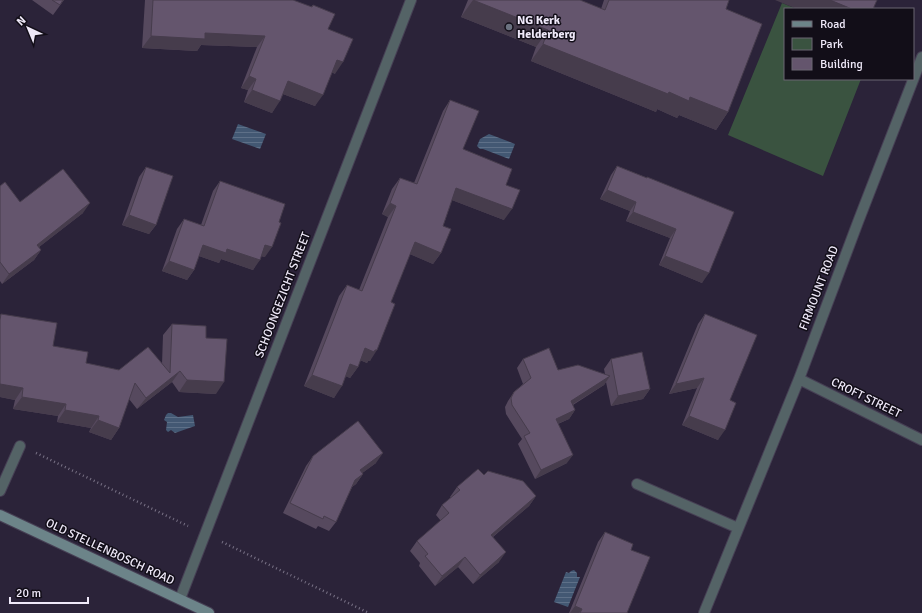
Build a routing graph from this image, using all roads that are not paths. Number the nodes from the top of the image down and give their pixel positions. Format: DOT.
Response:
graph roads {
  1 [pos="411,0"];
  2 [pos="922,57"];
  3 [pos="914,78"];
  4 [pos="913,80"];
  5 [pos="798,379"];
  6 [pos="922,440"];
  7 [pos="20,446"];
  8 [pos="636,484"];
  9 [pos="0,491"];
  10 [pos="0,515"];
  11 [pos="738,528"];
  12 [pos="180,599"];
  13 [pos="209,613"];
  14 [pos="704,613"];
  1 -- 12 [label="street, SCHOONGEZICHT STREET"];
  2 -- 3 [label="street, FIRMOUNT ROAD"];
  4 -- 5 [label="street, FIRMOUNT ROAD"];
  5 -- 6 [label="street, CROFT STREET"];
  5 -- 11 [label="street, FIRMOUNT ROAD"];
  7 -- 9 [label="street"];
  8 -- 11 [label="street"];
  10 -- 12 [label="street, OLD STELLENBOSCH ROAD"];
  11 -- 14 [label="street, FIRMOUNT ROAD"];
  12 -- 13 [label="street, OLD STELLENBOSCH ROAD"];
}
